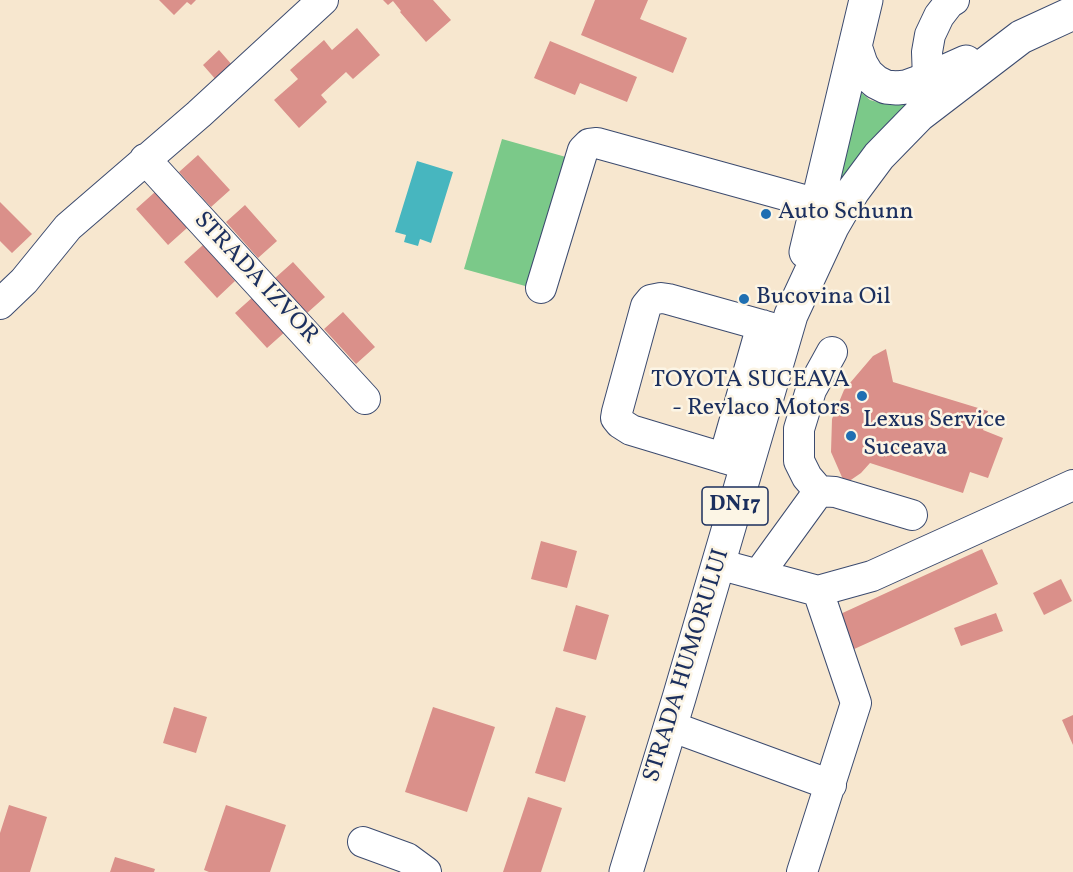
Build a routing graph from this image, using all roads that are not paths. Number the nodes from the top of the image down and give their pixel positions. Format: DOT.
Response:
graph roads {
  1 [pos="323,0"];
  2 [pos="866,0"];
  3 [pos="954,0"];
  4 [pos="1073,13"];
  5 [pos="1021,37"];
  6 [pos="855,46"];
  7 [pos="928,80"];
  8 [pos="145,159"];
  9 [pos="818,204"];
  10 [pos="541,288"];
  11 [pos="0,304"];
  12 [pos="779,324"];
  13 [pos="832,351"];
  14 [pos="365,399"];
  15 [pos="736,462"];
  16 [pos="1073,485"];
  17 [pos="819,491"];
  18 [pos="912,514"];
  19 [pos="718,564"];
  20 [pos="758,575"];
  21 [pos="818,591"];
  22 [pos="670,726"];
  23 [pos="831,784"];
  24 [pos="363,842"];
  25 [pos="426,872"];
  26 [pos="626,872"];
  27 [pos="802,872"];
  1 -- 8 [label="street"];
  2 -- 6 [label="main road"];
  3 -- 7 [label="street"];
  4 -- 5 [label="main road, STRADA HUMORULUI / DN17"];
  5 -- 7 [label="main road"];
  5 -- 12 [label="main road, STRADA HUMORULUI / DN17"];
  6 -- 7 [label="main road"];
  6 -- 9 [label="main road"];
  8 -- 11 [label="street"];
  8 -- 14 [label="street, STRADA IZVOR"];
  9 -- 10 [label="street"];
  9 -- 12 [label="main road"];
  12 -- 15 [label="main road, STRADA HUMORULUI / DN17"];
  12 -- 15 [label="street"];
  13 -- 17 [label="street"];
  15 -- 19 [label="main road, STRADA HUMORULUI / DN17"];
  16 -- 21 [label="street"];
  17 -- 18 [label="street"];
  17 -- 20 [label="street"];
  19 -- 20 [label="street"];
  19 -- 22 [label="main road, STRADA HUMORULUI / DN17"];
  20 -- 21 [label="street"];
  21 -- 23 [label="street"];
  22 -- 23 [label="street"];
  22 -- 26 [label="main road, STRADA HUMORULUI / DN17"];
  23 -- 27 [label="street"];
  24 -- 25 [label="street"];
}
